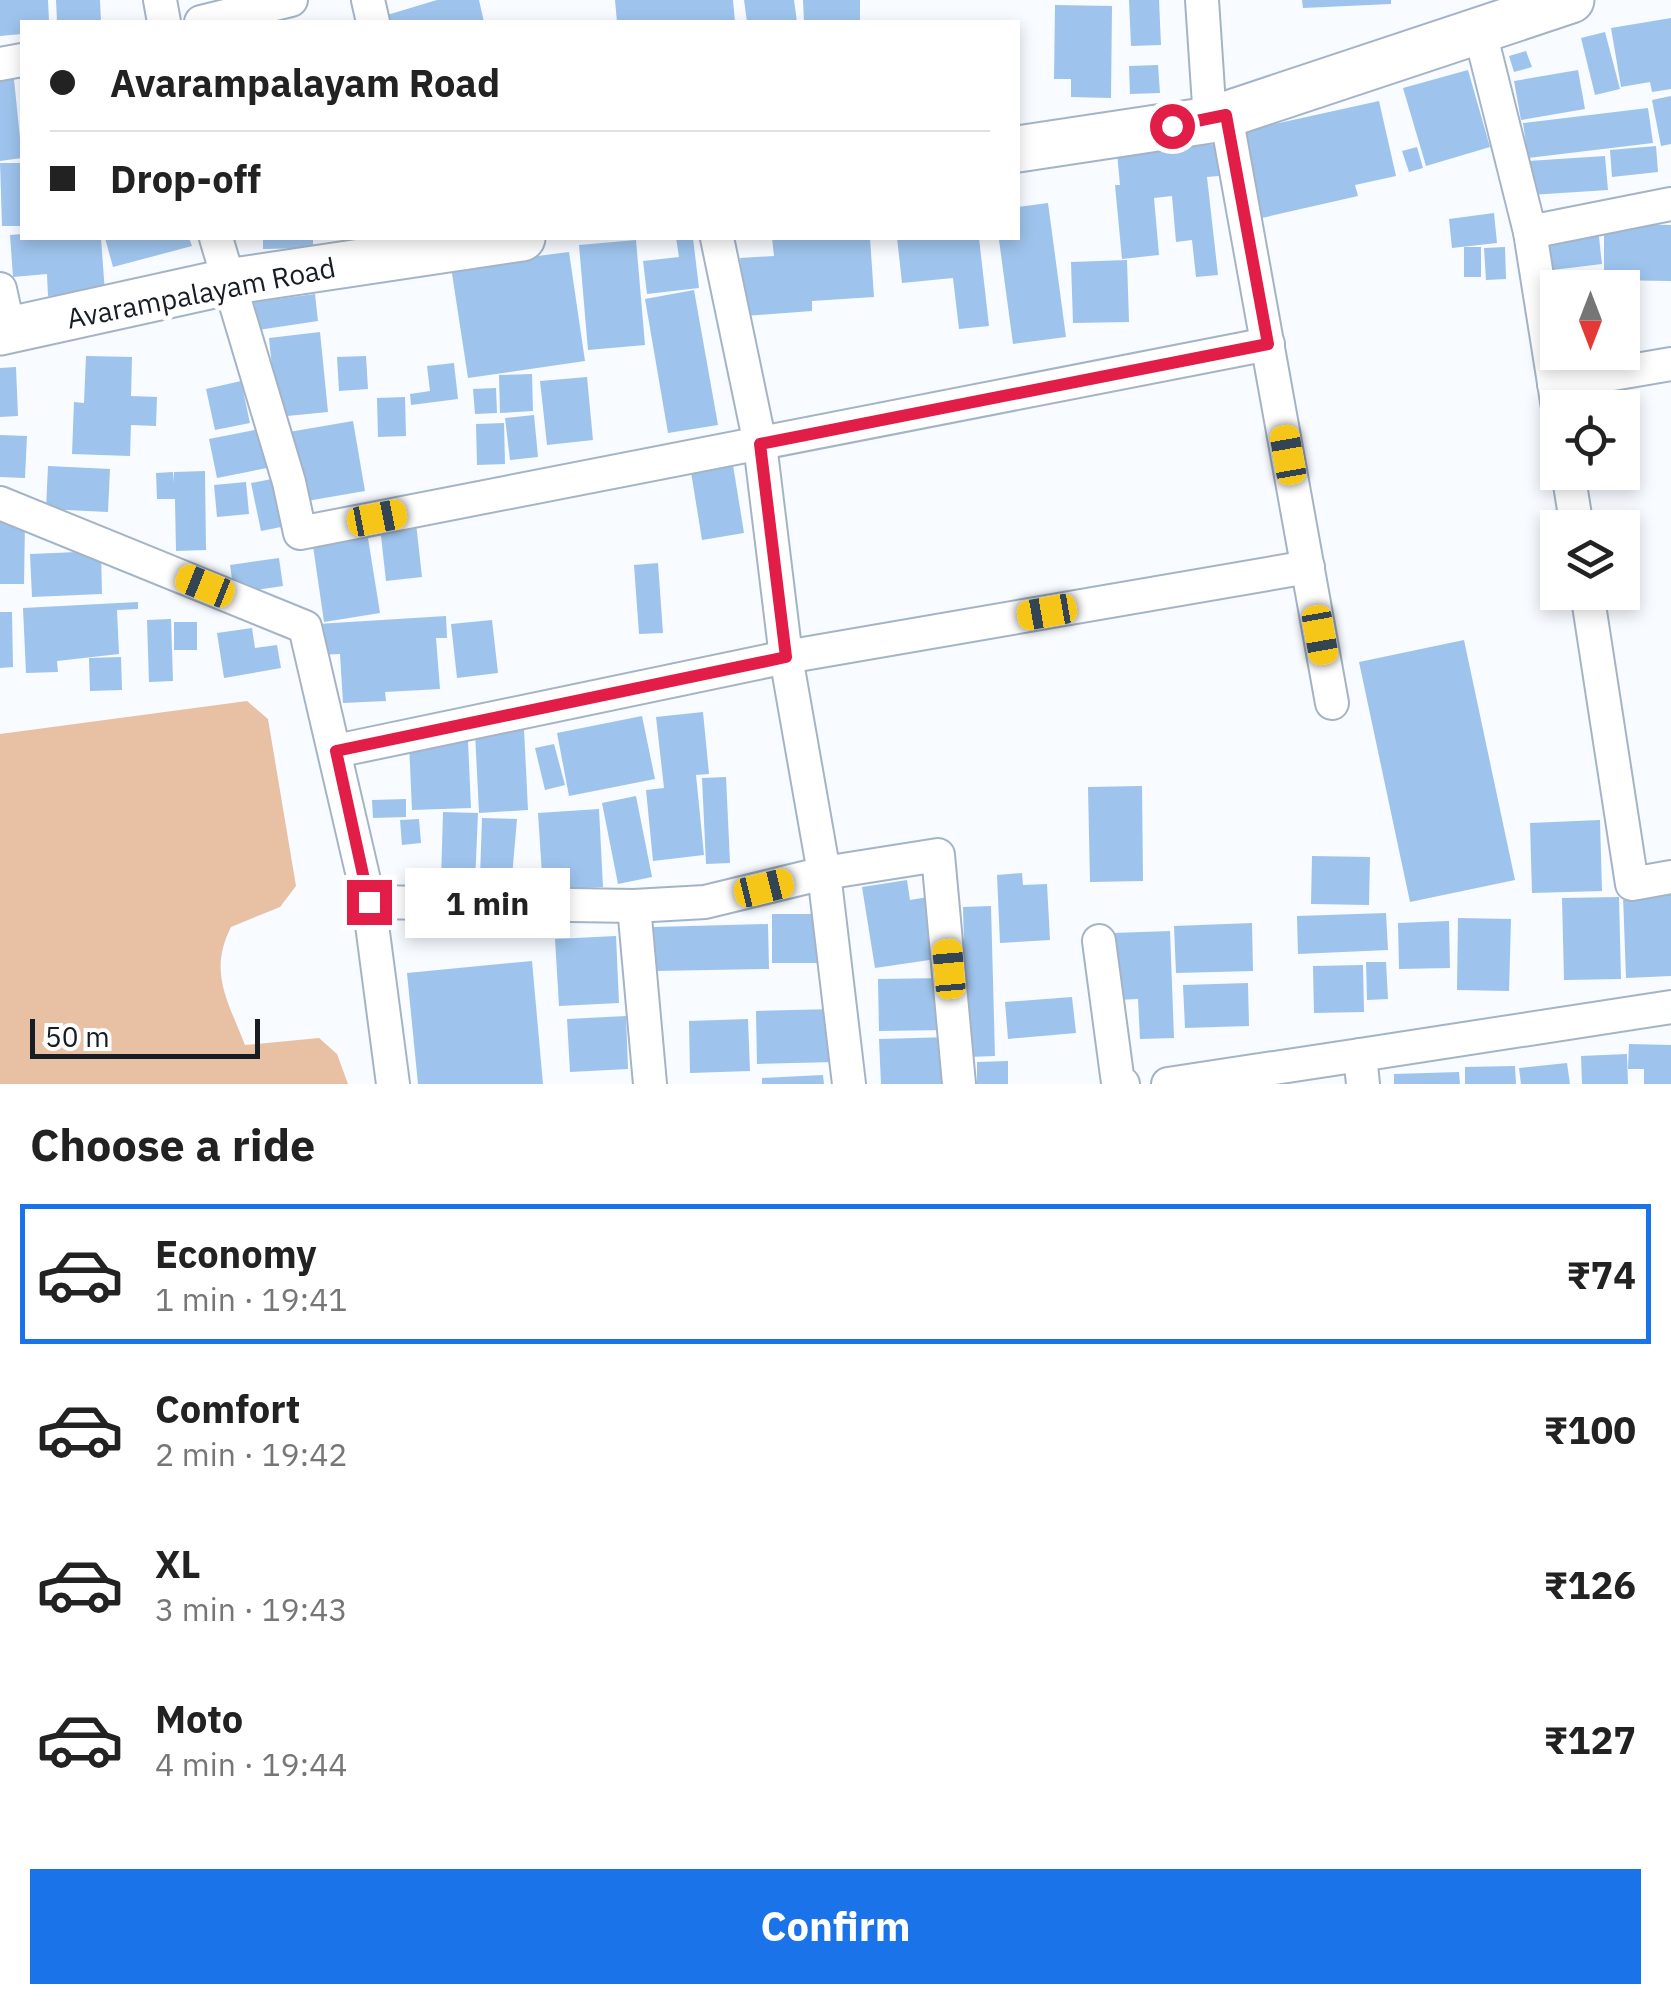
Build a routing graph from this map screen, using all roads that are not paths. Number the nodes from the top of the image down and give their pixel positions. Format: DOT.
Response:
graph roads {
  1 [pos="291,0"];
  2 [pos="1202,0"];
  3 [pos="1571,0"];
  4 [pos="209,20"];
  5 [pos="1480,32"];
  6 [pos="1218,117"];
  7 [pos="1020,149"];
  8 [pos="1671,204"];
  9 [pos="1530,232"];
  10 [pos="216,240"];
  11 [pos="498,240"];
  12 [pos="717,240"];
  13 [pos="424,246"];
  14 [pos="227,282"];
  15 [pos="3,318"];
  16 [pos="1268,344"];
  17 [pos="1671,364"];
  18 [pos="1555,390"];
  19 [pos="1578,390"];
  20 [pos="760,444"];
  21 [pos="0,503"];
  22 [pos="1308,567"];
  23 [pos="1590,610"];
  24 [pos="786,657"];
  25 [pos="1332,704"];
  26 [pos="336,751"];
  27 [pos="824,874"];
  28 [pos="1671,877"];
  29 [pos="369,902"];
  30 [pos="634,906"];
  31 [pos="1099,941"];
  32 [pos="1671,1007"];
  33 [pos="1361,1070"];
  34 [pos="393,1084"];
  35 [pos="650,1084"];
  36 [pos="849,1084"];
  37 [pos="959,1084"];
  38 [pos="1123,1084"];
  39 [pos="1168,1084"];
  1 -- 4 [label="street"];
  2 -- 6 [label="street"];
  3 -- 5 [label="street"];
  5 -- 6 [label="street"];
  5 -- 9 [label="street"];
  6 -- 7 [label="street"];
  6 -- 16 [label="street"];
  8 -- 9 [label="street"];
  9 -- 18 [label="street"];
  10 -- 14 [label="street"];
  11 -- 13 [label="street, Avarampalayam Road"];
  12 -- 20 [label="street"];
  13 -- 14 [label="street, Avarampalayam Road"];
  14 -- 15 [label="street, Avarampalayam Road"];
  14 -- 20 [label="street"];
  16 -- 20 [label="street"];
  16 -- 22 [label="street"];
  17 -- 19 [label="street"];
  20 -- 24 [label="street"];
  21 -- 26 [label="street"];
  22 -- 24 [label="street"];
  22 -- 25 [label="street"];
  23 -- 28 [label="street"];
  24 -- 26 [label="street"];
  24 -- 27 [label="street"];
  26 -- 29 [label="street"];
  27 -- 30 [label="street"];
  27 -- 36 [label="street"];
  27 -- 37 [label="street"];
  29 -- 30 [label="street"];
  29 -- 34 [label="street"];
  30 -- 35 [label="street"];
  31 -- 38 [label="street"];
  32 -- 33 [label="street"];
  33 -- 39 [label="street"];
}
